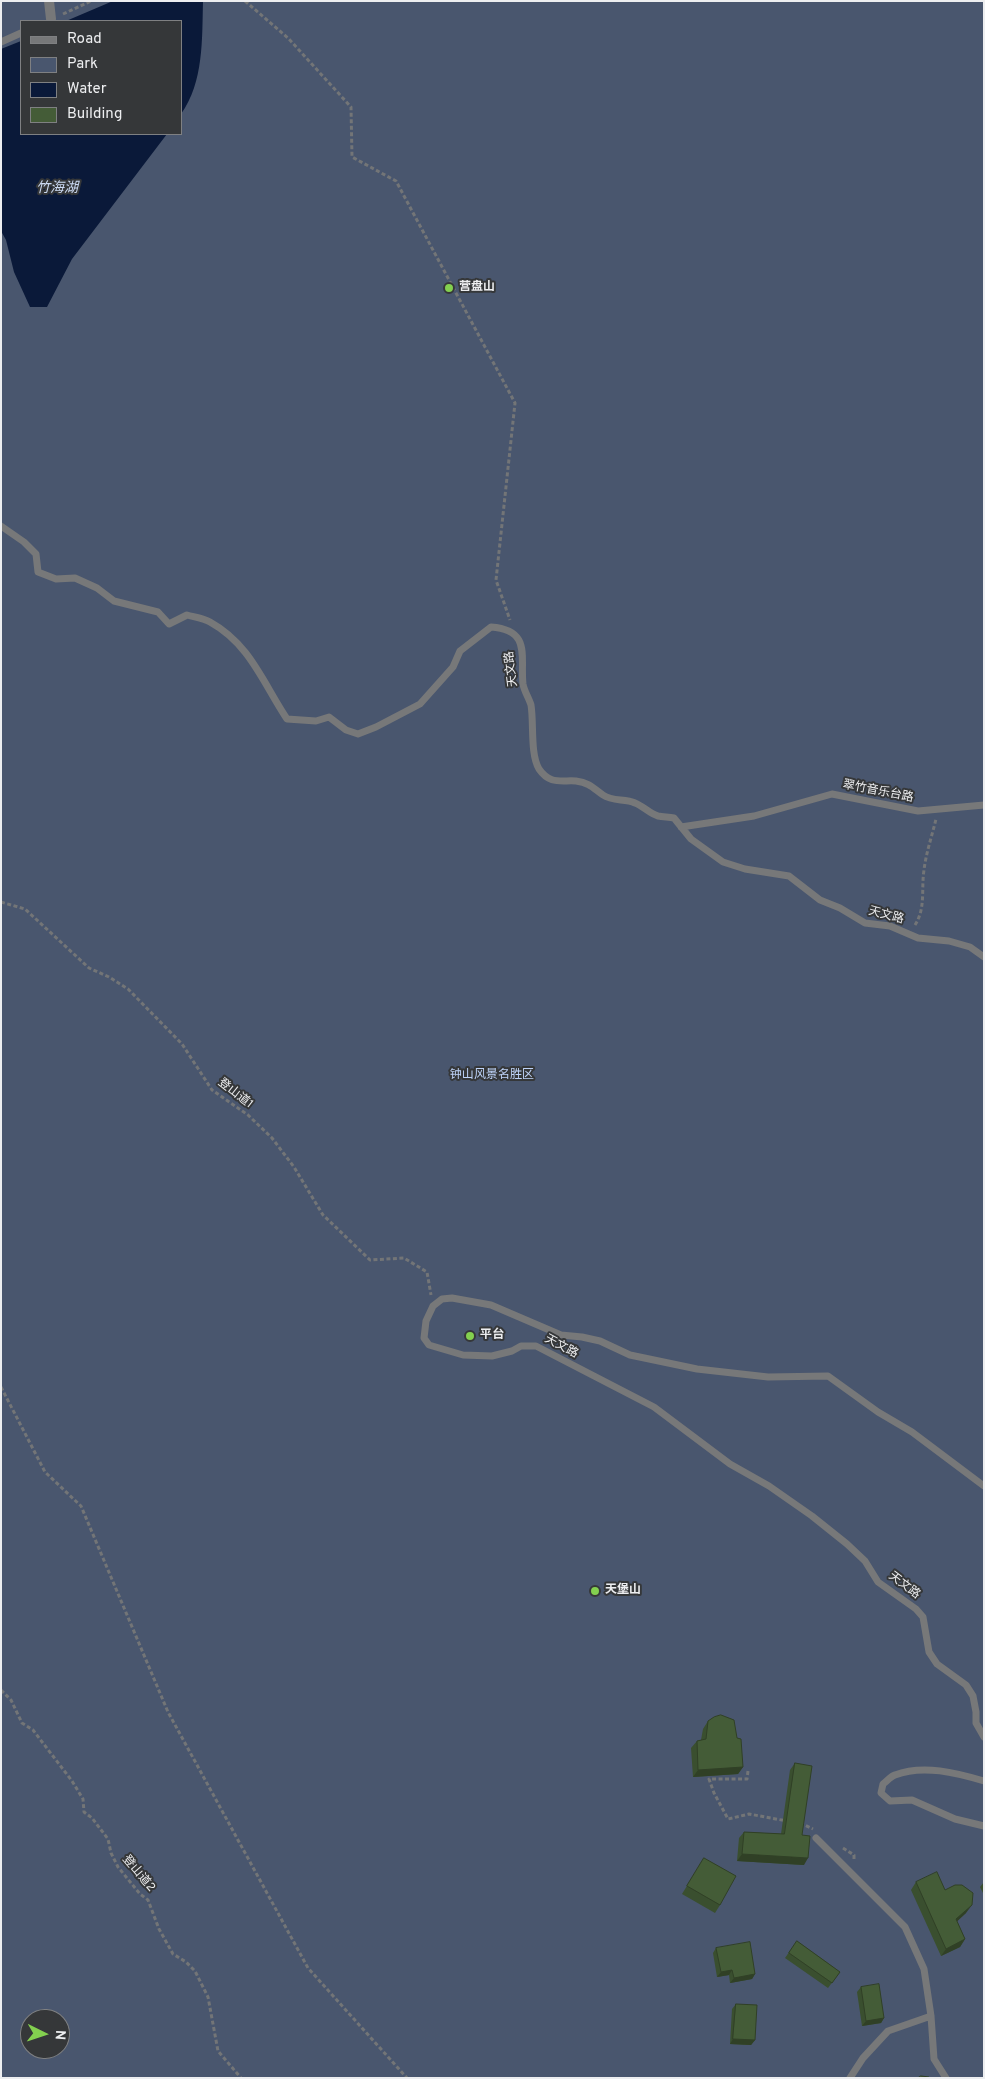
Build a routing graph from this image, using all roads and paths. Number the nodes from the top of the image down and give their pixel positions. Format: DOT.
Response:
graph roads {
  1 [pos="49,1"];
  2 [pos="91,1"];
  3 [pos="245,1"];
  4 [pos="49,20"];
  5 [pos="20,33"];
  6 [pos="1,42"];
  7 [pos="1,526"];
  8 [pos="515,635"];
  9 [pos="984,805"];
  10 [pos="938,809"];
  11 [pos="682,828"];
  12 [pos="1,902"];
  13 [pos="909,934"];
  14 [pos="984,957"];
  15 [pos="433,1306"];
  16 [pos="1,1387"];
  17 [pos="984,1486"];
  18 [pos="1,1690"];
  19 [pos="984,1738"];
  20 [pos="748,1771"];
  21 [pos="984,1781"];
  22 [pos="749,1814"];
  23 [pos="984,1826"];
  24 [pos="816,1838"];
  25 [pos="931,2016"];
  26 [pos="242,2078"];
  27 [pos="407,2078"];
  28 [pos="850,2078"];
  29 [pos="946,2078"];
  1 -- 4 [label="street"];
  2 -- 4 [label="path"];
  3 -- 8 [label="path"];
  5 -- 6 [label="lane"];
  7 -- 8 [label="lane, 天文路"];
  8 -- 11 [label="lane, 天文路"];
  9 -- 10 [label="lane, 翠竹音乐台路"];
  10 -- 11 [label="lane, 翠竹音乐台路"];
  10 -- 13 [label="path"];
  11 -- 13 [label="lane, 天文路"];
  12 -- 15 [label="path, 登山道1"];
  13 -- 14 [label="lane, 天文路"];
  15 -- 17 [label="lane, 天文路"];
  15 -- 19 [label="lane, 天文路"];
  16 -- 27 [label="path"];
  18 -- 26 [label="path, 登山道2"];
  20 -- 22 [label="path"];
  21 -- 23 [label="lane"];
  24 -- 25 [label="lane"];
  25 -- 28 [label="lane"];
  25 -- 29 [label="lane"];
}
